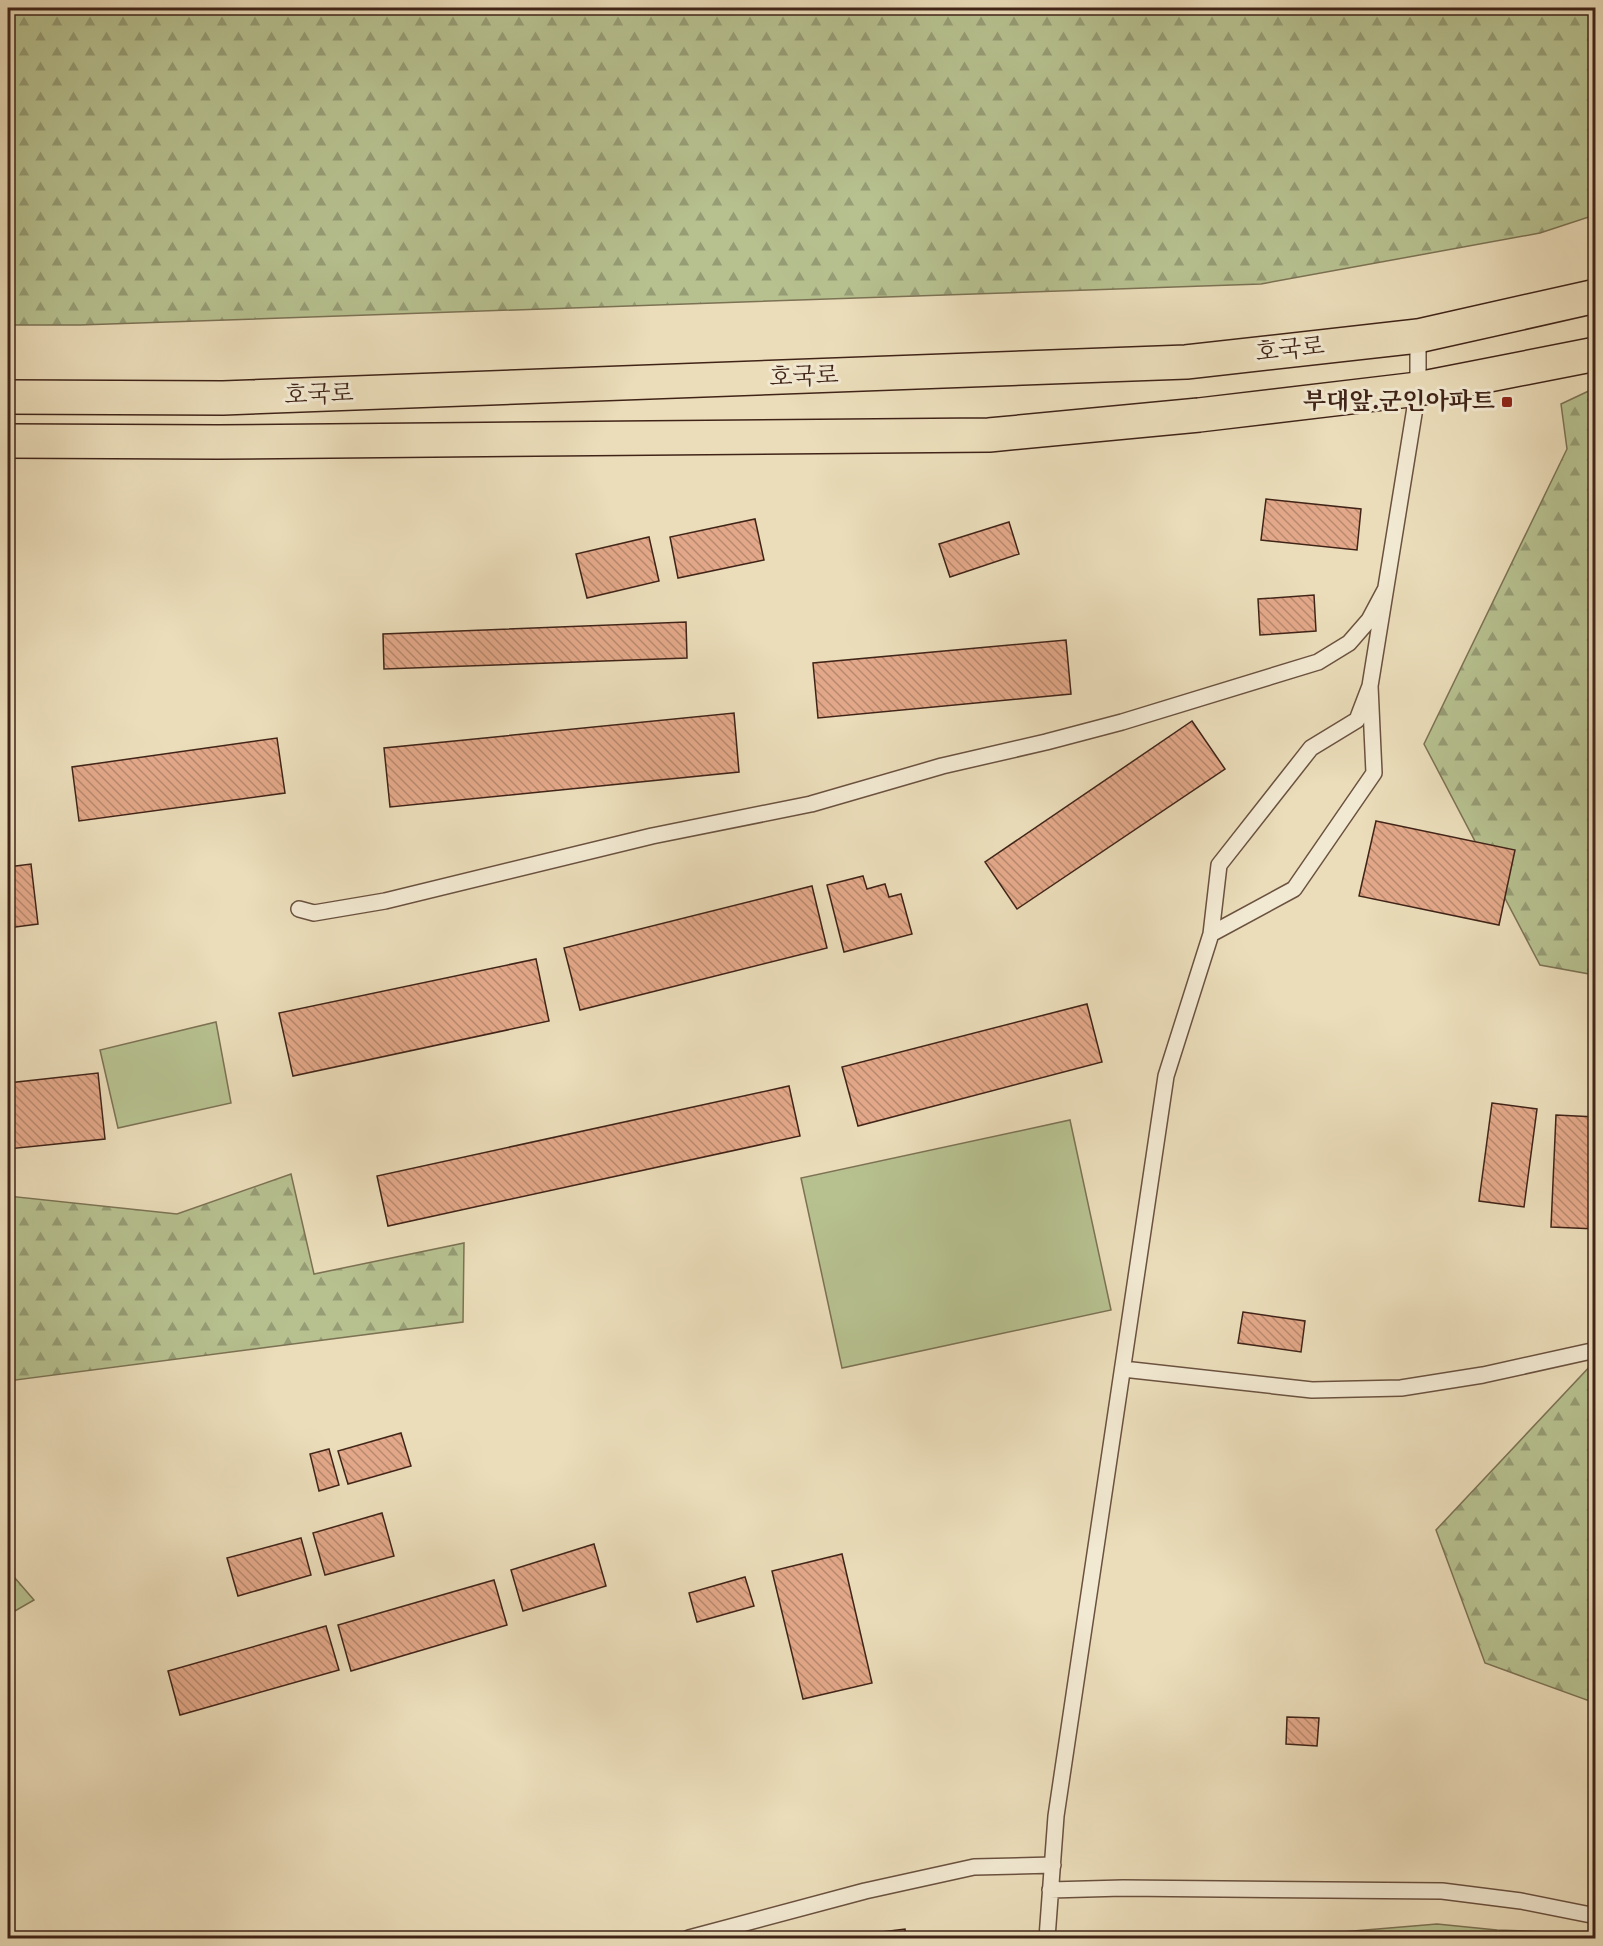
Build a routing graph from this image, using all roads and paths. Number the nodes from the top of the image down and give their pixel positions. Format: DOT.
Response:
graph roads {
  1 [pos="1596,296"];
  2 [pos="1418,336"];
  3 [pos="1596,354"];
  4 [pos="1418,389"];
  5 [pos="8,397"];
  6 [pos="8,441"];
  7 [pos="1385,590"];
  8 [pos="1370,686"];
  9 [pos="299,909"];
  10 [pos="1211,934"];
  11 [pos="1596,1350"];
  12 [pos="1122,1368"];
  13 [pos="1053,1865"];
  14 [pos="1050,1890"];
  15 [pos="1596,1916"];
  16 [pos="688,1938"];
  17 [pos="1047,1938"];
  1 -- 2 [label="main road, 호국로"];
  2 -- 4 [label="lane"];
  2 -- 5 [label="main road, 호국로"];
  3 -- 4 [label="main road, 호국로"];
  4 -- 6 [label="main road, 호국로"];
  4 -- 7 [label="lane"];
  7 -- 8 [label="lane"];
  7 -- 9 [label="lane"];
  8 -- 10 [label="lane"];
  8 -- 10 [label="lane"];
  10 -- 12 [label="lane"];
  11 -- 12 [label="lane"];
  12 -- 13 [label="lane"];
  13 -- 14 [label="lane"];
  13 -- 16 [label="lane"];
  14 -- 15 [label="lane"];
  14 -- 17 [label="lane"];
}
